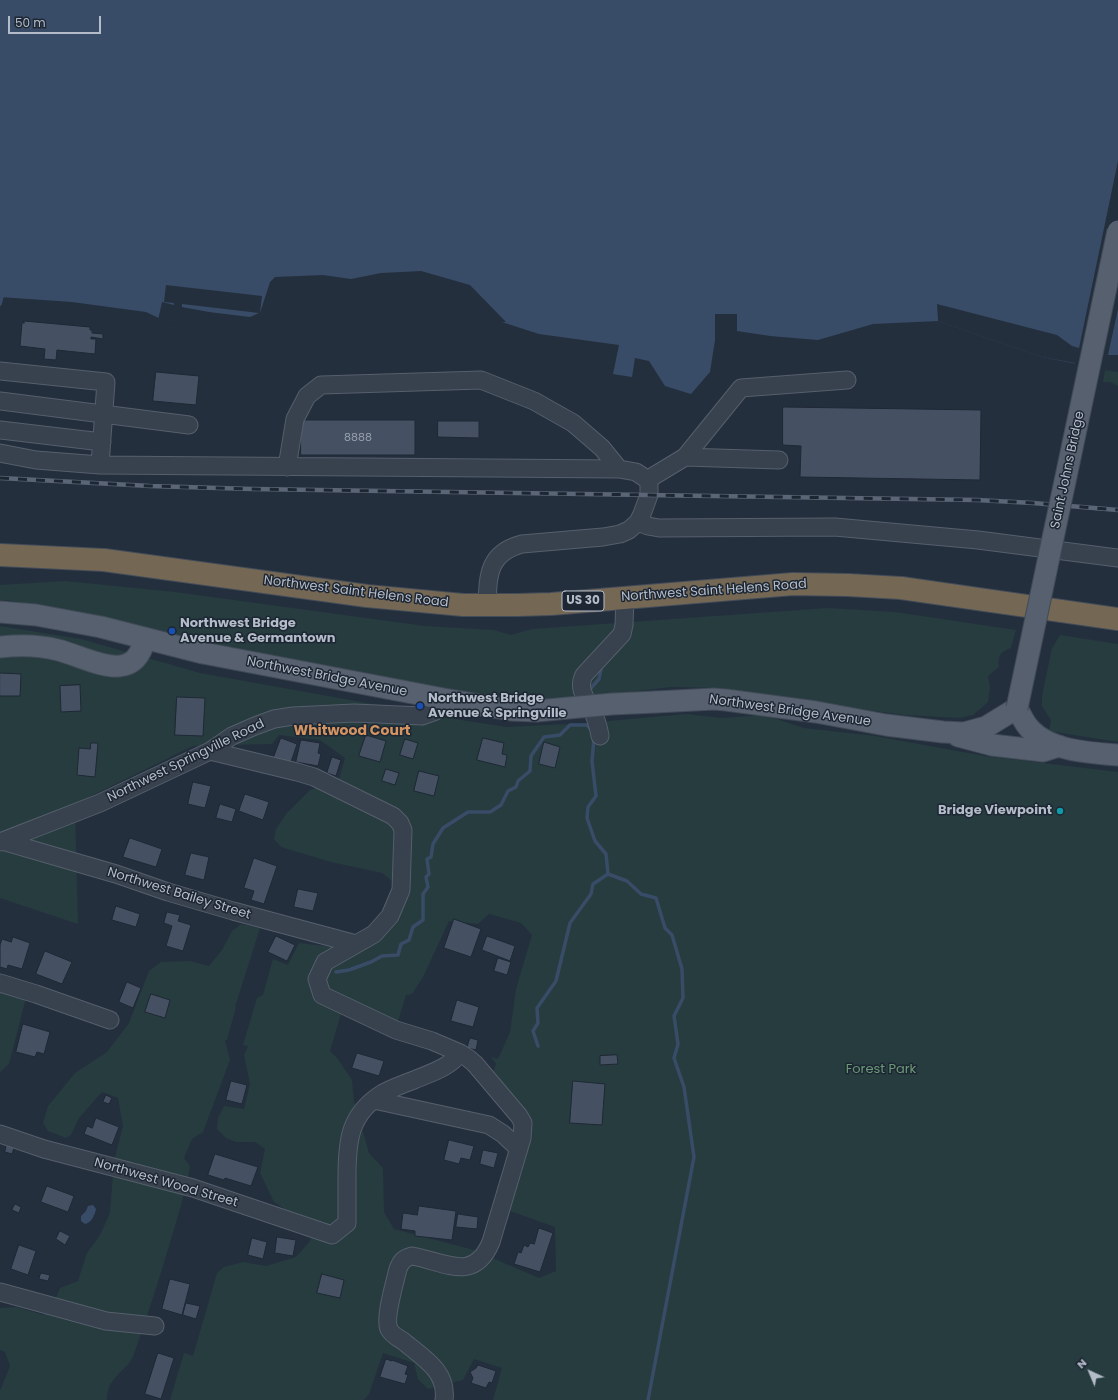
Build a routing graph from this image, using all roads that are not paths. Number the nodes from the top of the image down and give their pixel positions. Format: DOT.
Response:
graph roads {
  1 [pos="1118,231"];
  2 [pos="0,371"];
  3 [pos="847,380"];
  4 [pos="0,401"];
  5 [pos="104,415"];
  6 [pos="189,426"];
  7 [pos="0,430"];
  8 [pos="102,442"];
  9 [pos="0,454"];
  10 [pos="685,457"];
  11 [pos="779,460"];
  12 [pos="100,465"];
  13 [pos="287,467"];
  14 [pos="619,469"];
  15 [pos="648,487"];
  16 [pos="638,522"];
  17 [pos="0,555"];
  18 [pos="1118,558"];
  19 [pos="625,597"];
  20 [pos="487,606"];
  21 [pos="0,612"];
  22 [pos="1118,619"];
  23 [pos="145,638"];
  24 [pos="0,647"];
  25 [pos="444,699"];
  26 [pos="1017,708"];
  27 [pos="943,732"];
  28 [pos="600,736"];
  29 [pos="1059,746"];
  30 [pos="210,751"];
  31 [pos="1118,755"];
  32 [pos="1,841"];
  33 [pos="356,944"];
  34 [pos="0,983"];
  35 [pos="110,1020"];
  36 [pos="460,1053"];
  37 [pos="374,1100"];
  38 [pos="0,1134"];
  39 [pos="518,1149"];
  40 [pos="0,1292"];
  41 [pos="155,1326"];
  42 [pos="444,1400"];
  1 -- 26 [label="main road, Saint Johns Bridge, bridge"];
  2 -- 5 [label="street"];
  3 -- 10 [label="street"];
  4 -- 5 [label="street"];
  5 -- 6 [label="street"];
  5 -- 8 [label="street"];
  7 -- 8 [label="street"];
  8 -- 12 [label="street"];
  9 -- 12 [label="street"];
  10 -- 11 [label="street"];
  10 -- 15 [label="street"];
  12 -- 13 [label="street"];
  13 -- 14 [label="street"];
  13 -- 14 [label="street"];
  14 -- 15 [label="street"];
  15 -- 16 [label="street"];
  16 -- 18 [label="street"];
  16 -- 20 [label="street"];
  17 -- 20 [label="highway, Northwest Saint Helens Road / US 30"];
  19 -- 20 [label="highway, Northwest Saint Helens Road / US 30"];
  19 -- 22 [label="highway, Northwest Saint Helens Road / US 30"];
  19 -- 28 [label="street"];
  21 -- 23 [label="main road, Northwest Bridge Avenue"];
  23 -- 24 [label="main road"];
  23 -- 25 [label="main road, Northwest Bridge Avenue"];
  25 -- 27 [label="main road, Northwest Bridge Avenue, bridge"];
  25 -- 30 [label="street, Northwest Springville Road"];
  26 -- 27 [label="main road, Northwest Bridge Avenue"];
  26 -- 29 [label="main road, Northwest Bridge Avenue"];
  27 -- 29 [label="main road, Northwest Bridge Avenue"];
  29 -- 31 [label="main road, Northwest Bridge Avenue"];
  30 -- 32 [label="street, Northwest Springville Road"];
  30 -- 33 [label="street"];
  32 -- 33 [label="street, Northwest Bailey Street"];
  33 -- 36 [label="street"];
  34 -- 35 [label="street"];
  36 -- 37 [label="street"];
  36 -- 39 [label="street"];
  37 -- 38 [label="street, Northwest Wood Street"];
  37 -- 39 [label="street"];
  39 -- 42 [label="street"];
  40 -- 41 [label="street"];
}
